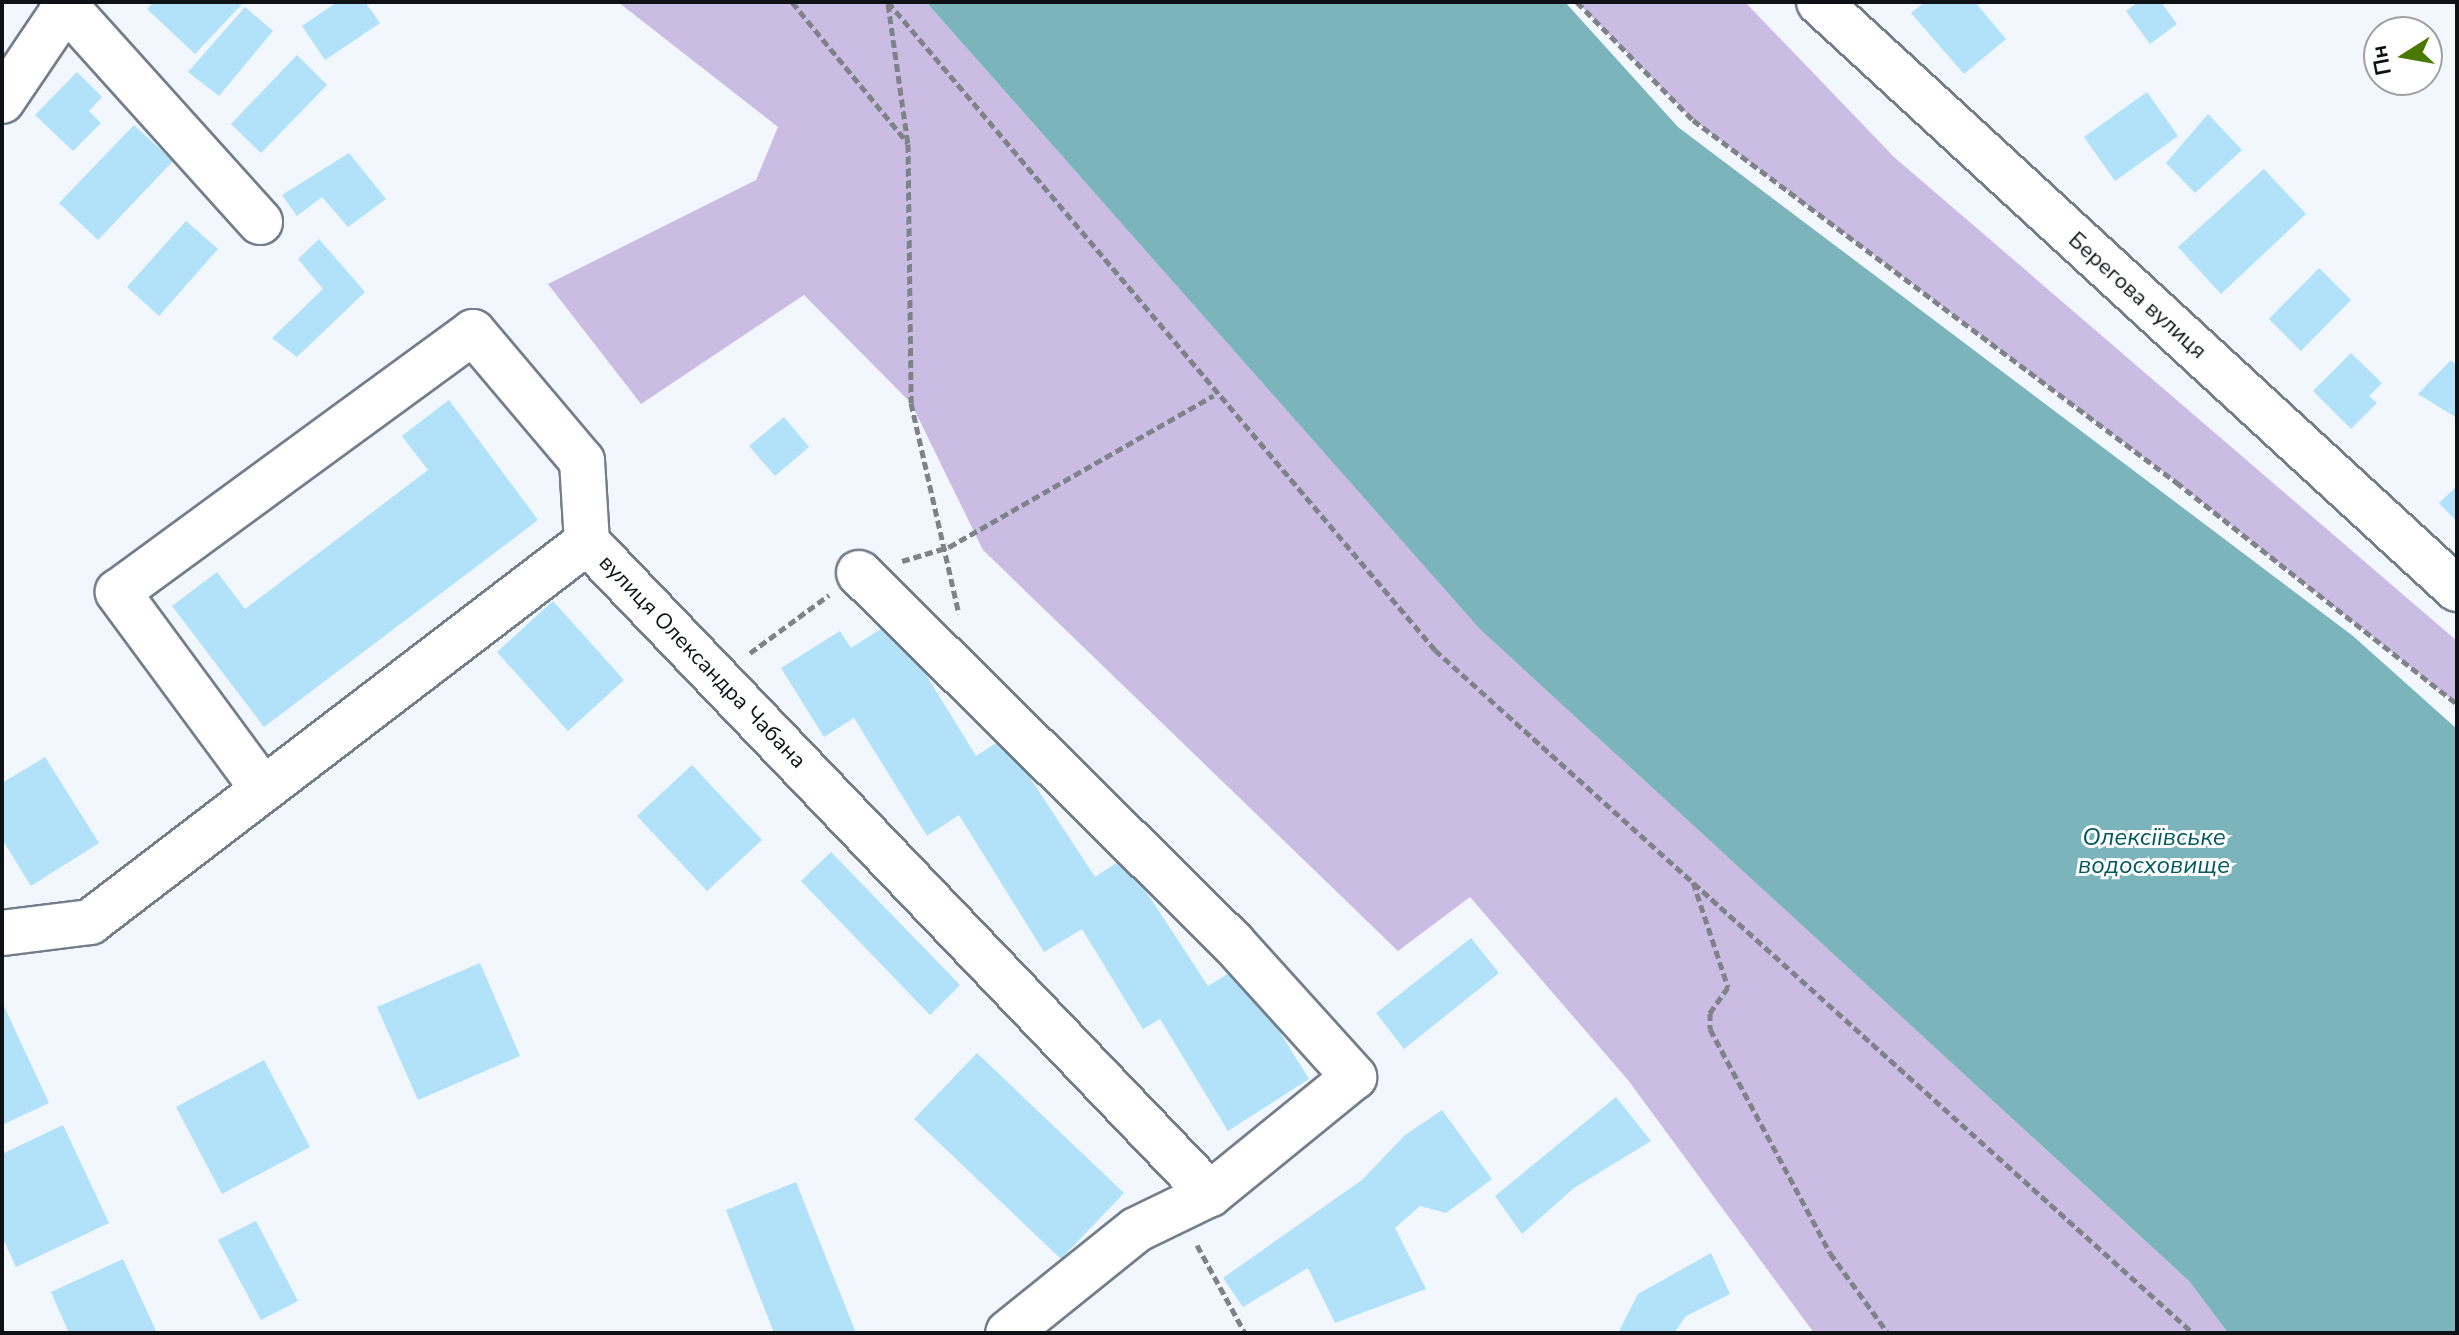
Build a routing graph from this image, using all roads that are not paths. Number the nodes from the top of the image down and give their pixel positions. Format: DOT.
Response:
graph roads {
  1 [pos="1819,2"];
  2 [pos="64,4"];
  3 [pos="2,101"];
  4 [pos="260,222"];
  5 [pos="587,542"];
  6 [pos="859,573"];
  7 [pos="2457,589"];
  8 [pos="263,789"];
  9 [pos="2,933"];
  10 [pos="1195,1203"];
  11 [pos="1008,1333"];
  1 -- 7 [label="street, Берегова вулиця"];
  2 -- 3 [label="street"];
  2 -- 4 [label="street"];
  5 -- 8 [label="street, вулиця Олександра Чабана"];
  5 -- 8 [label="street"];
  5 -- 10 [label="street, вулиця Олександра Чабана"];
  6 -- 10 [label="street"];
  8 -- 9 [label="street, вулиця Олександра Чабана"];
  10 -- 11 [label="street"];
}
